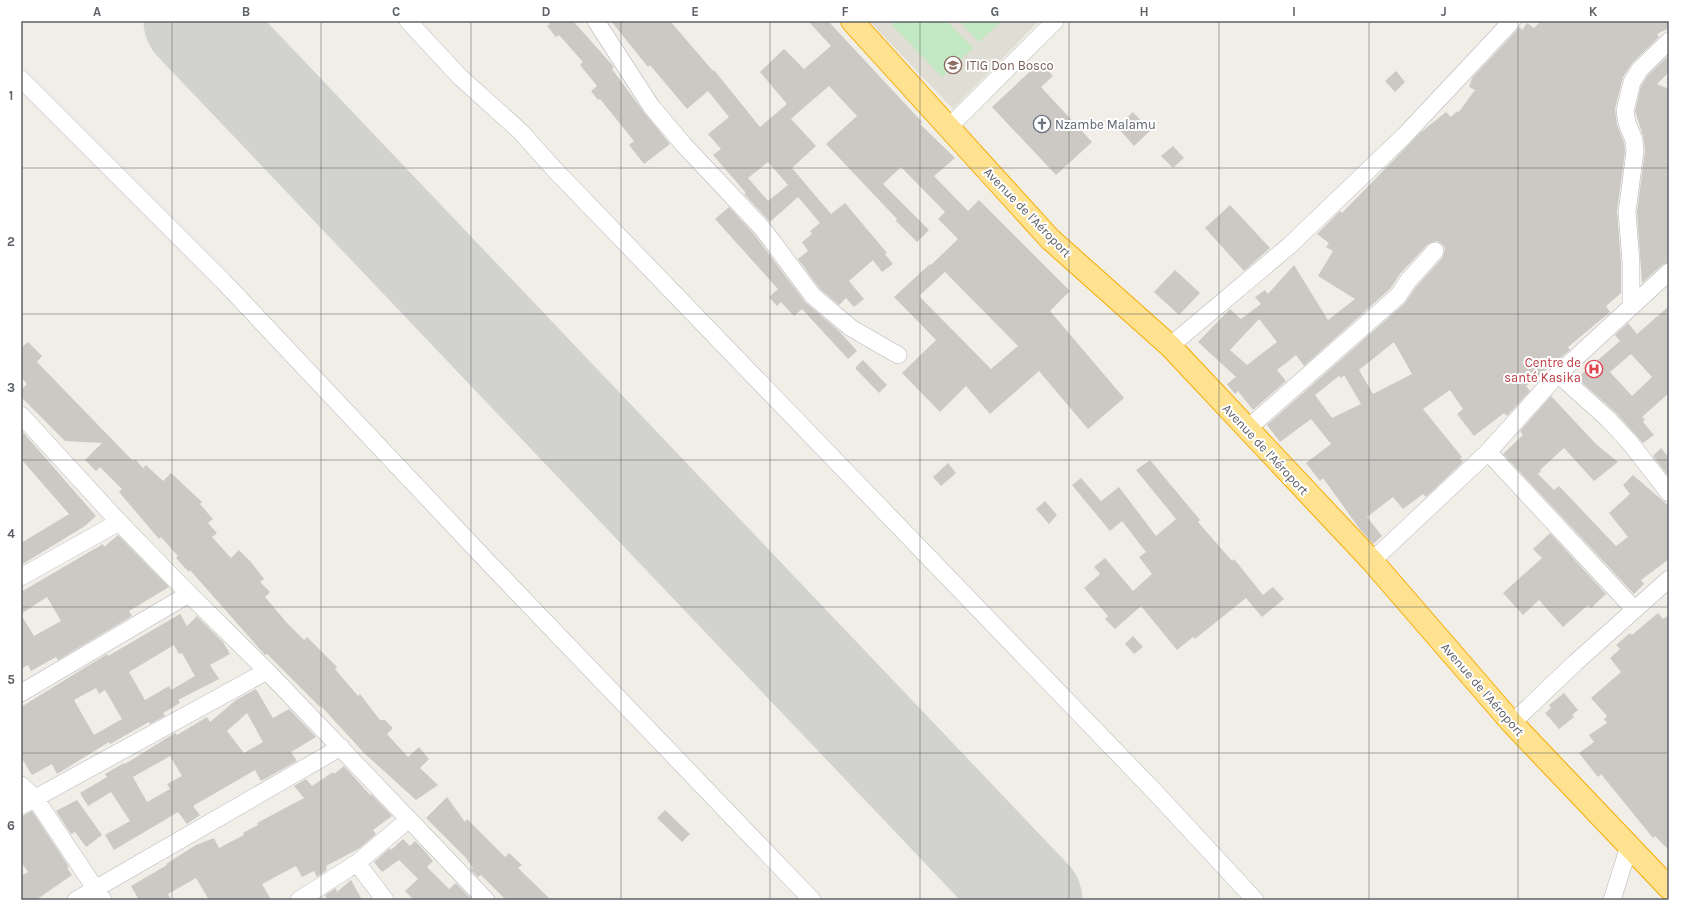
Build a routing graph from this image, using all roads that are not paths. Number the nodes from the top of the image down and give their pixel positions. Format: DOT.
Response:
graph roads {
  1 [pos="596,21"];
  2 [pos="852,21"];
  3 [pos="1055,21"];
  4 [pos="1512,21"];
  5 [pos="411,22"];
  6 [pos="1669,41"];
  7 [pos="21,79"];
  8 [pos="949,127"];
  9 [pos="1435,251"];
  10 [pos="1667,276"];
  11 [pos="1632,305"];
  12 [pos="1170,346"];
  13 [pos="898,355"];
  14 [pos="1558,374"];
  15 [pos="21,415"];
  16 [pos="1247,429"];
  17 [pos="1488,452"];
  18 [pos="1669,492"];
  19 [pos="119,522"];
  20 [pos="1372,561"];
  21 [pos="21,577"];
  22 [pos="1669,578"];
  23 [pos="188,594"];
  24 [pos="1634,610"];
  25 [pos="267,671"];
  26 [pos="21,693"];
  27 [pos="1512,723"];
  28 [pos="340,747"];
  29 [pos="21,785"];
  30 [pos="28,802"];
  31 [pos="409,819"];
  32 [pos="1629,846"];
  33 [pos="357,863"];
  34 [pos="1669,888"];
  35 [pos="100,894"];
  36 [pos="76,900"];
  37 [pos="299,900"];
  38 [pos="385,900"];
  39 [pos="486,900"];
  40 [pos="812,900"];
  41 [pos="1255,900"];
  42 [pos="1612,900"];
  1 -- 13 [label="street"];
  2 -- 8 [label="highway, Avenue de l'Aéroport"];
  3 -- 8 [label="street"];
  4 -- 12 [label="street"];
  5 -- 41 [label="street"];
  6 -- 11 [label="street"];
  7 -- 40 [label="street"];
  8 -- 12 [label="highway, Avenue de l'Aéroport"];
  9 -- 16 [label="street"];
  10 -- 11 [label="street"];
  11 -- 14 [label="street"];
  12 -- 16 [label="highway, Avenue de l'Aéroport"];
  14 -- 17 [label="street"];
  14 -- 18 [label="street"];
  15 -- 19 [label="street"];
  16 -- 20 [label="highway, Avenue de l'Aéroport"];
  17 -- 20 [label="street"];
  17 -- 24 [label="street"];
  19 -- 21 [label="street"];
  19 -- 23 [label="street"];
  20 -- 27 [label="highway, Avenue de l'Aéroport"];
  22 -- 24 [label="street"];
  23 -- 25 [label="street"];
  23 -- 26 [label="street"];
  24 -- 27 [label="street"];
  25 -- 28 [label="street"];
  25 -- 30 [label="street"];
  27 -- 32 [label="highway, Avenue de l'Aéroport"];
  28 -- 31 [label="street"];
  28 -- 35 [label="street"];
  29 -- 30 [label="street"];
  30 -- 35 [label="street"];
  31 -- 33 [label="street"];
  31 -- 39 [label="street"];
  32 -- 34 [label="highway, Avenue de l'Aéroport"];
  32 -- 42 [label="street"];
  33 -- 37 [label="street"];
  33 -- 38 [label="street"];
  35 -- 36 [label="street"];
}
